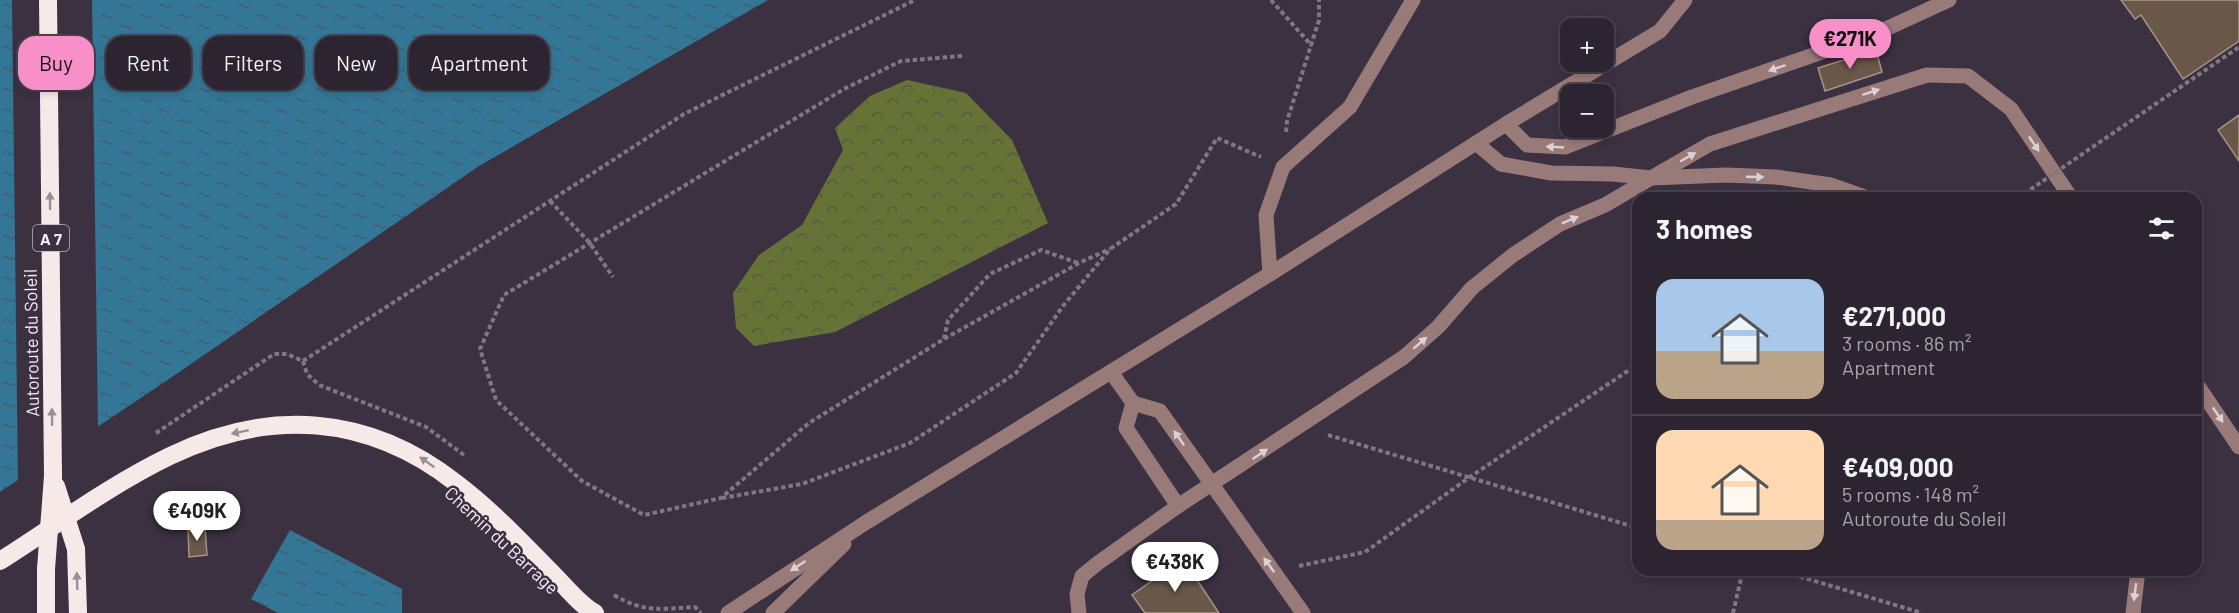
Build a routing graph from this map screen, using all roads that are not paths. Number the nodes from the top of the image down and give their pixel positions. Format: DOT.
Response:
graph roads {
  1 [pos="48,0"];
  2 [pos="1413,0"];
  3 [pos="1685,0"];
  4 [pos="1948,0"];
  5 [pos="1506,124"];
  6 [pos="1476,143"];
  7 [pos="1651,178"];
  8 [pos="1851,192"];
  9 [pos="2067,192"];
  10 [pos="1270,274"];
  11 [pos="1111,372"];
  12 [pos="2202,392"];
  13 [pos="1132,403"];
  14 [pos="2239,447"];
  15 [pos="53,476"];
  16 [pos="1212,486"];
  17 [pos="1179,507"];
  18 [pos="865,523"];
  19 [pos="0,561"];
  20 [pos="2137,576"];
  21 [pos="46,613"];
  22 [pos="78,613"];
  23 [pos="595,613"];
  24 [pos="728,613"];
  25 [pos="773,613"];
  26 [pos="1079,613"];
  27 [pos="1303,613"];
  28 [pos="2133,613"];
  15 -- 1 [label="highway, Autoroute du Soleil / A 7, one-way"];
  2 -- 10 [label="lane"];
  3 -- 5 [label="lane"];
  4 -- 5 [label="lane, one-way"];
  5 -- 6 [label="lane"];
  6 -- 7 [label="lane"];
  6 -- 10 [label="lane"];
  7 -- 8 [label="lane, one-way"];
  7 -- 9 [label="lane, one-way"];
  16 -- 7 [label="lane, one-way"];
  10 -- 11 [label="lane"];
  11 -- 13 [label="lane"];
  11 -- 18 [label="lane"];
  12 -- 14 [label="lane, one-way"];
  16 -- 13 [label="lane, one-way"];
  13 -- 17 [label="lane"];
  15 -- 21 [label="highway, Autoroute du Soleil / A 7, bridge"];
  22 -- 15 [label="highway, one-way, bridge"];
  16 -- 17 [label="lane"];
  27 -- 16 [label="lane, one-way"];
  17 -- 26 [label="lane"];
  18 -- 24 [label="lane, one-way"];
  18 -- 25 [label="lane"];
  23 -- 19 [label="highway, one-way"];
  20 -- 28 [label="lane, one-way"];
}
